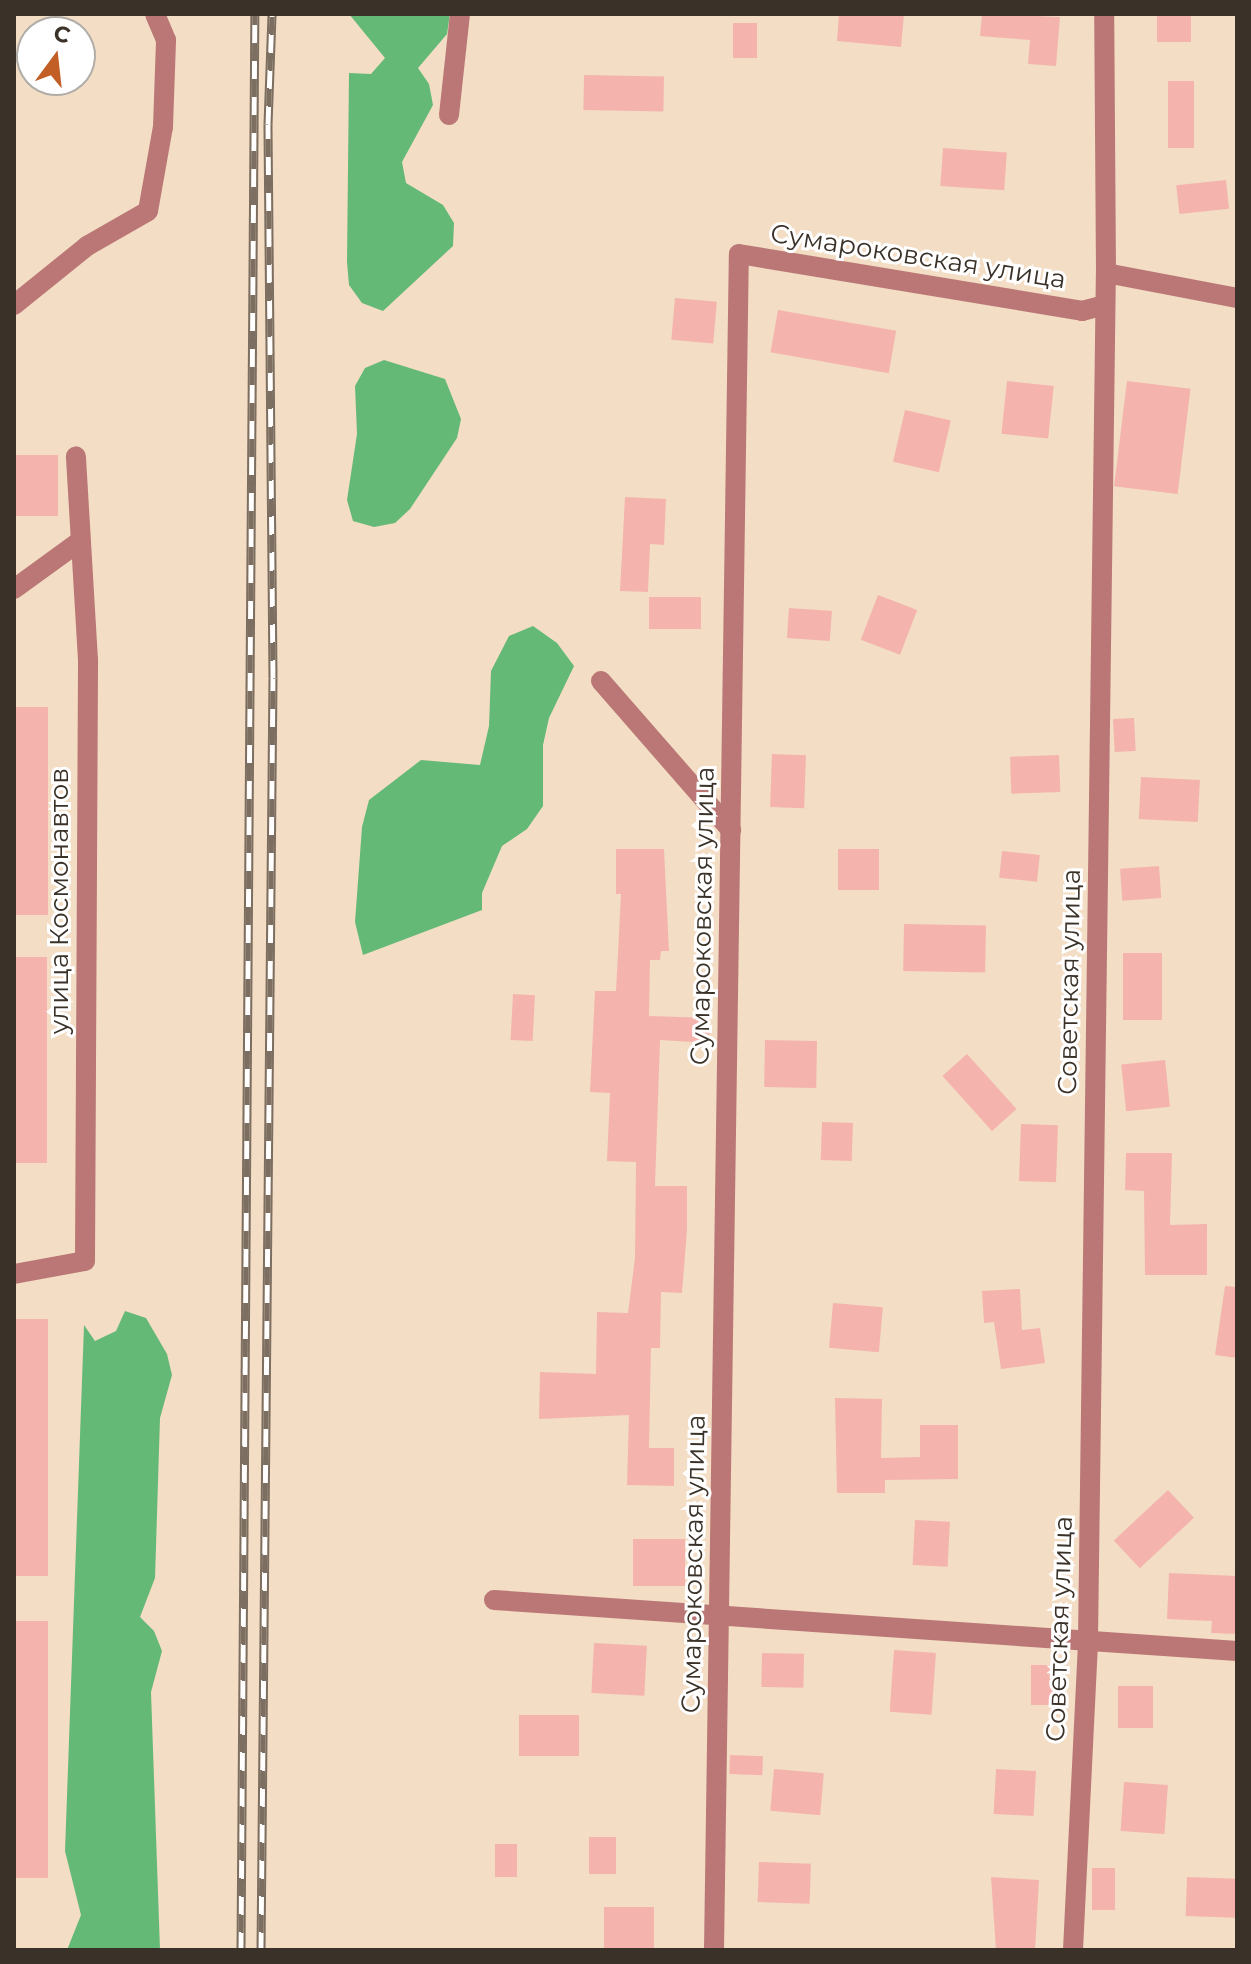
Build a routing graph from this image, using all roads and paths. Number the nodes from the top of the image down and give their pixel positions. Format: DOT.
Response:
graph roads {
  1 [pos="155,14"];
  2 [pos="460,14"];
  3 [pos="1104,14"];
  4 [pos="449,115"];
  5 [pos="1106,273"];
  6 [pos="1237,298"];
  7 [pos="14,305"];
  8 [pos="1104,305"];
  9 [pos="76,456"];
  10 [pos="80,541"];
  11 [pos="14,589"];
  12 [pos="601,681"];
  13 [pos="731,830"];
  14 [pos="14,1274"];
  15 [pos="494,1600"];
  16 [pos="719,1615"];
  17 [pos="1088,1640"];
  18 [pos="1237,1651"];
  19 [pos="714,1950"];
  20 [pos="1073,1950"];
  1 -- 7 [label="street"];
  2 -- 4 [label="street"];
  3 -- 5 [label="street, Советская улица"];
  5 -- 6 [label="street"];
  5 -- 8 [label="street, Советская улица"];
  8 -- 13 [label="street, Сумароковская улица"];
  8 -- 17 [label="street, Советская улица"];
  9 -- 10 [label="street, улица Космонавтов"];
  10 -- 11 [label="street"];
  10 -- 14 [label="street, улица Космонавтов"];
  12 -- 13 [label="street"];
  13 -- 16 [label="street, Сумароковская улица"];
  15 -- 16 [label="street"];
  16 -- 17 [label="street"];
  16 -- 19 [label="street, Сумароковская улица"];
  17 -- 18 [label="street"];
  17 -- 20 [label="street, Советская улица"];
}
